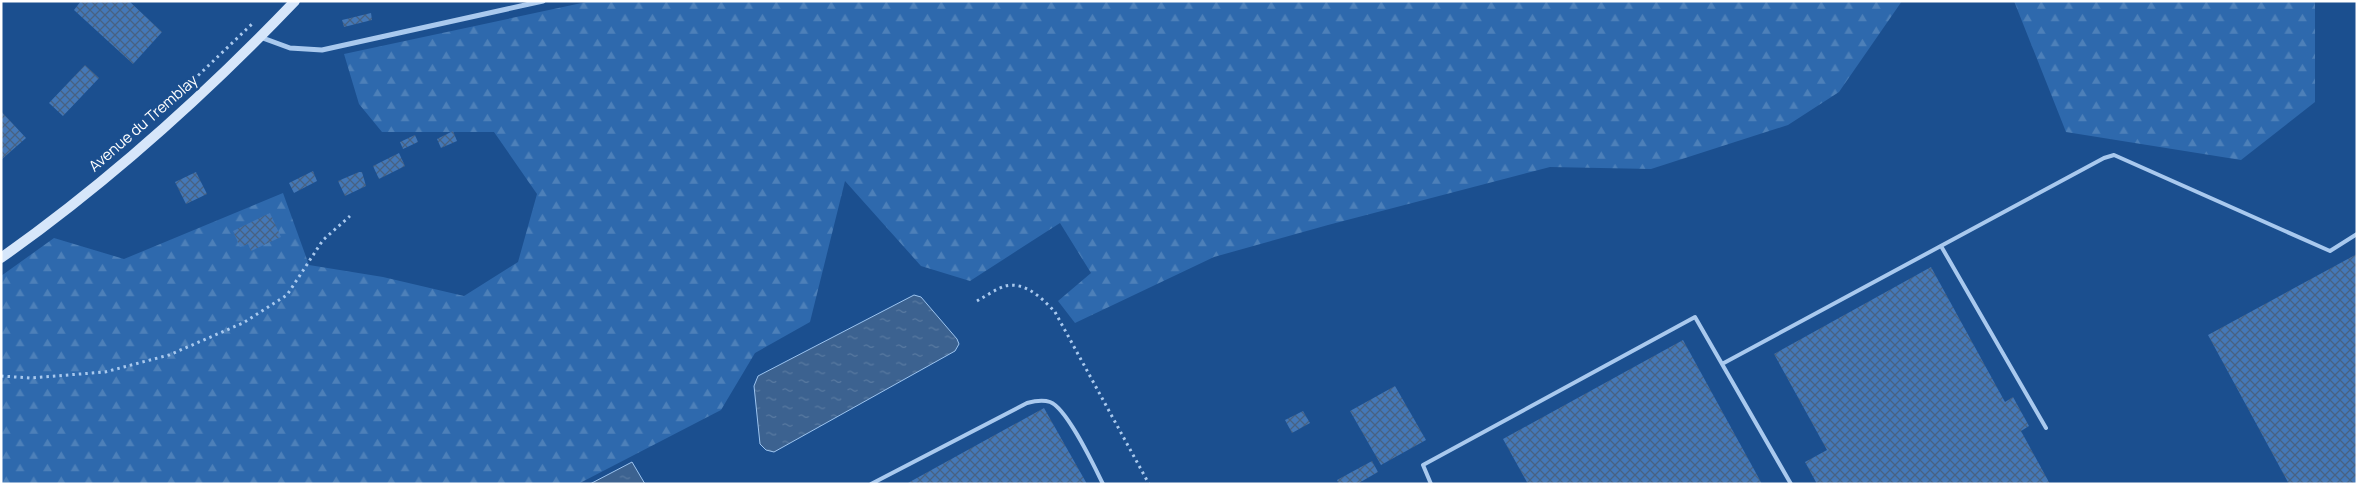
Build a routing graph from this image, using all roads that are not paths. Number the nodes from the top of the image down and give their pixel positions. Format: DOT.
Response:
graph roads {
  1 [pos="295,1"];
  2 [pos="543,1"];
  3 [pos="260,37"];
  4 [pos="2357,234"];
  5 [pos="1942,246"];
  6 [pos="1,258"];
  7 [pos="1722,364"];
  8 [pos="2046,428"];
  9 [pos="871,484"];
  10 [pos="1103,484"];
  11 [pos="1431,484"];
  12 [pos="1791,484"];
  1 -- 3 [label="main road, Avenue du Tremblay"];
  2 -- 3 [label="street"];
  3 -- 6 [label="main road, Avenue du Tremblay"];
  4 -- 5 [label="lane"];
  5 -- 7 [label="lane"];
  5 -- 8 [label="lane"];
  7 -- 11 [label="lane"];
  7 -- 12 [label="lane"];
  9 -- 10 [label="lane"];
}
